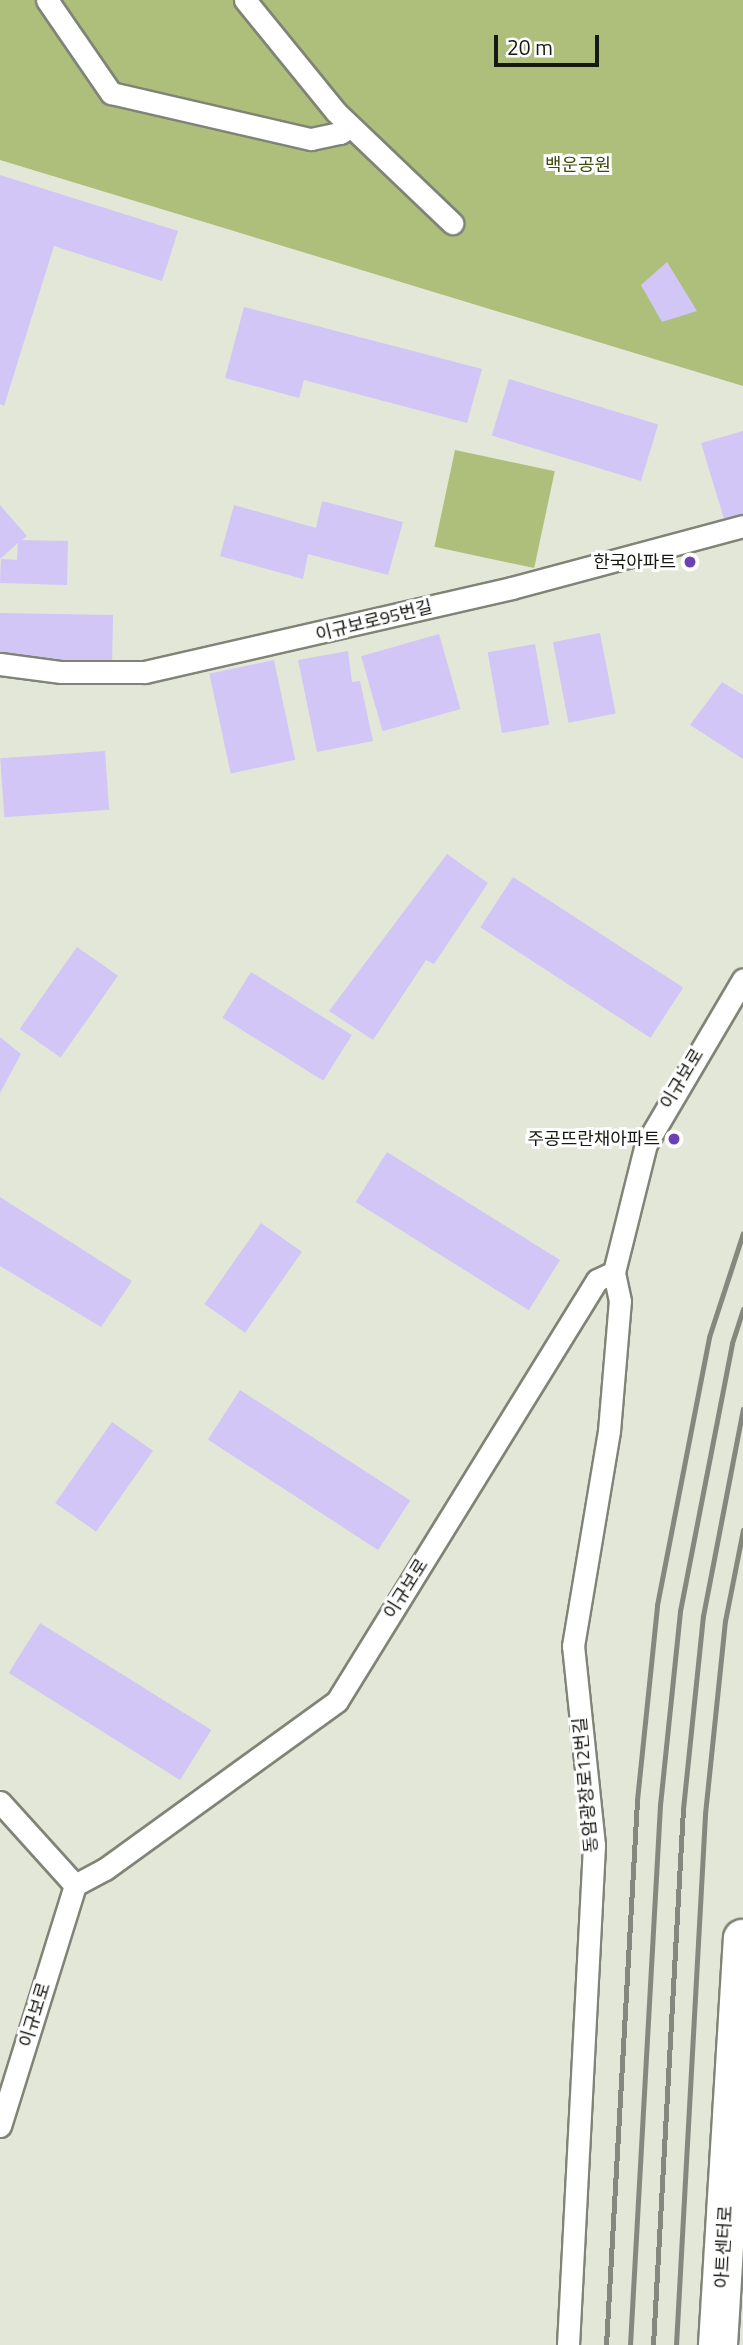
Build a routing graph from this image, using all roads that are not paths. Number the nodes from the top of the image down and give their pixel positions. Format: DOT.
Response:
graph roads {
  1 [pos="47,0"];
  2 [pos="245,0"];
  3 [pos="350,127"];
  4 [pos="452,223"];
  5 [pos="743,526"];
  6 [pos="0,664"];
  7 [pos="743,979"];
  8 [pos="614,1272"];
  9 [pos="0,1802"];
  10 [pos="75,1885"];
  11 [pos="742,1945"];
  12 [pos="0,2126"];
  13 [pos="568,2345"];
  14 [pos="718,2345"];
  1 -- 3 [label="lane"];
  2 -- 3 [label="lane"];
  3 -- 4 [label="lane"];
  5 -- 6 [label="lane, 이규보로95번길"];
  7 -- 8 [label="lane, 이규보로"];
  8 -- 10 [label="lane, 이규보로"];
  8 -- 13 [label="lane, 동암광장로12번길"];
  9 -- 10 [label="lane"];
  10 -- 12 [label="lane, 이규보로"];
  11 -- 14 [label="street, 아트센터로"];
}
